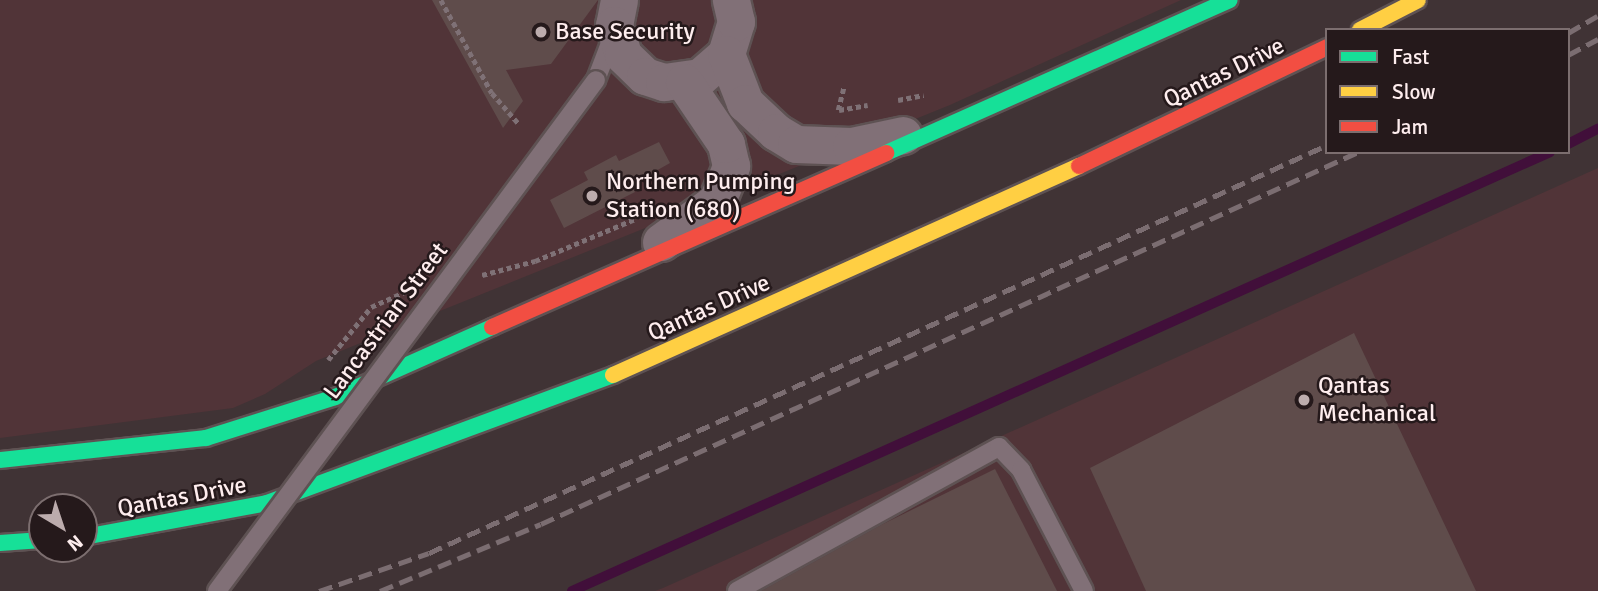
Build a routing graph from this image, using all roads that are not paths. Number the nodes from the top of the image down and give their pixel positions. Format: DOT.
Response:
graph roads {
  1 [pos="1230,0"];
  2 [pos="1418,0"];
  3 [pos="1430,0"];
  4 [pos="616,7"];
  5 [pos="736,19"];
  6 [pos="1366,27"];
  7 [pos="1325,48"];
  8 [pos="645,76"];
  9 [pos="596,80"];
  10 [pos="684,82"];
  11 [pos="954,121"];
  12 [pos="628,266"];
  13 [pos="0,460"];
  14 [pos="98,534"];
  15 [pos="28,541"];
  16 [pos="0,543"];
  17 [pos="217,591"];
  18 [pos="737,591"];
  19 [pos="1084,591"];
  1 -- 11 [label="highway"];
  2 -- 6 [label="highway"];
  3 -- 6 [label="highway"];
  4 -- 8 [label="street"];
  4 -- 9 [label="lane, Lancastrian Street"];
  5 -- 10 [label="street"];
  5 -- 11 [label="street"];
  7 -- 14 [label="highway, Qantas Drive"];
  8 -- 9 [label="lane"];
  8 -- 10 [label="street"];
  9 -- 17 [label="lane, Lancastrian Street, bridge"];
  10 -- 12 [label="street"];
  11 -- 12 [label="highway"];
  12 -- 13 [label="highway"];
  15 -- 16 [label="highway"];
  18 -- 19 [label="lane"];
}
